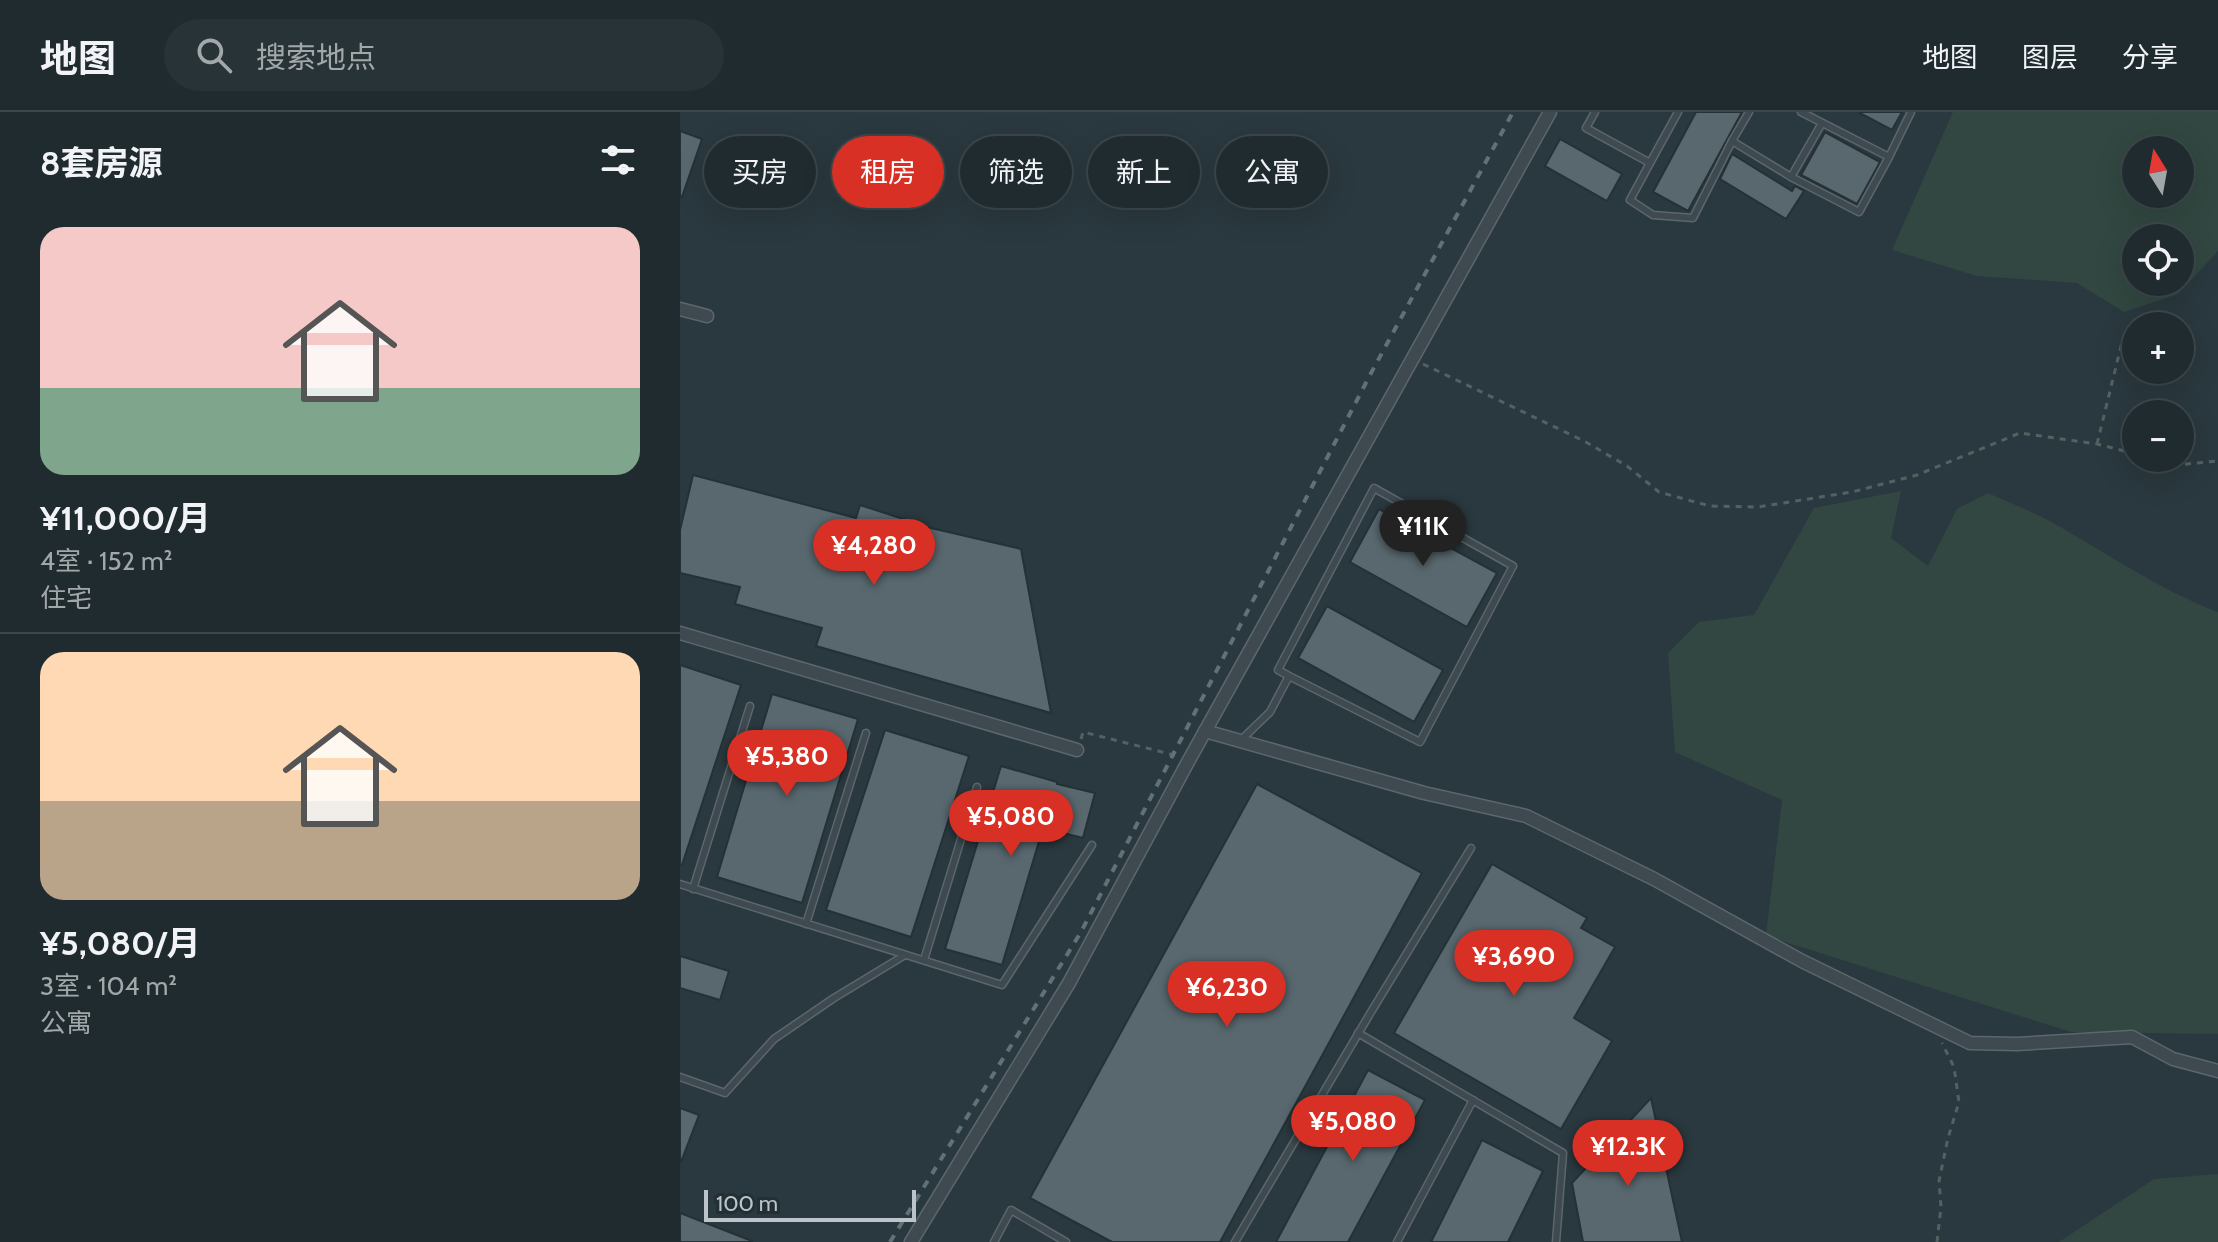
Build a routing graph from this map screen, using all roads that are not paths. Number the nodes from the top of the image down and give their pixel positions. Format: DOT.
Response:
graph roads {
  1 [pos="1550,112"];
  2 [pos="1595,112"];
  3 [pos="1678,112"];
  4 [pos="1749,112"];
  5 [pos="1801,112"];
  6 [pos="1911,112"];
  7 [pos="1822,123"];
  8 [pos="1732,141"];
  9 [pos="1889,157"];
  10 [pos="1650,163"];
  11 [pos="1791,177"];
  12 [pos="680,309"];
  13 [pos="707,316"];
  14 [pos="680,633"];
  15 [pos="1289,676"];
  16 [pos="750,706"];
  17 [pos="1205,731"];
  18 [pos="866,733"];
  19 [pos="1240,741"];
  20 [pos="1077,750"];
  21 [pos="977,787"];
  22 [pos="1092,845"];
  23 [pos="1471,848"];
  24 [pos="680,884"];
  25 [pos="693,889"];
  26 [pos="806,924"];
  27 [pos="905,955"];
  28 [pos="924,960"];
  29 [pos="1358,1033"];
  30 [pos="2218,1071"];
  31 [pos="680,1077"];
  32 [pos="1473,1100"];
  33 [pos="911,1242"];
  34 [pos="994,1242"];
  35 [pos="1066,1242"];
  36 [pos="1235,1242"];
  37 [pos="1397,1242"];
  38 [pos="1556,1242"];
  1 -- 17 [label="street"];
  2 -- 10 [label="lane"];
  3 -- 10 [label="lane"];
  4 -- 8 [label="lane"];
  5 -- 7 [label="lane"];
  6 -- 9 [label="lane"];
  7 -- 9 [label="lane"];
  7 -- 11 [label="lane"];
  8 -- 10 [label="lane"];
  8 -- 11 [label="lane"];
  9 -- 11 [label="lane"];
  12 -- 13 [label="street"];
  14 -- 20 [label="street"];
  15 -- 15 [label="lane"];
  15 -- 19 [label="lane"];
  16 -- 25 [label="lane"];
  17 -- 19 [label="street"];
  17 -- 33 [label="street"];
  18 -- 26 [label="lane"];
  19 -- 30 [label="street"];
  21 -- 28 [label="lane"];
  22 -- 28 [label="lane"];
  23 -- 29 [label="lane"];
  24 -- 25 [label="lane"];
  25 -- 26 [label="lane"];
  26 -- 27 [label="lane"];
  27 -- 28 [label="lane"];
  27 -- 31 [label="lane"];
  29 -- 32 [label="lane"];
  29 -- 36 [label="lane"];
  32 -- 37 [label="lane"];
  32 -- 38 [label="lane"];
  34 -- 35 [label="lane"];
}
